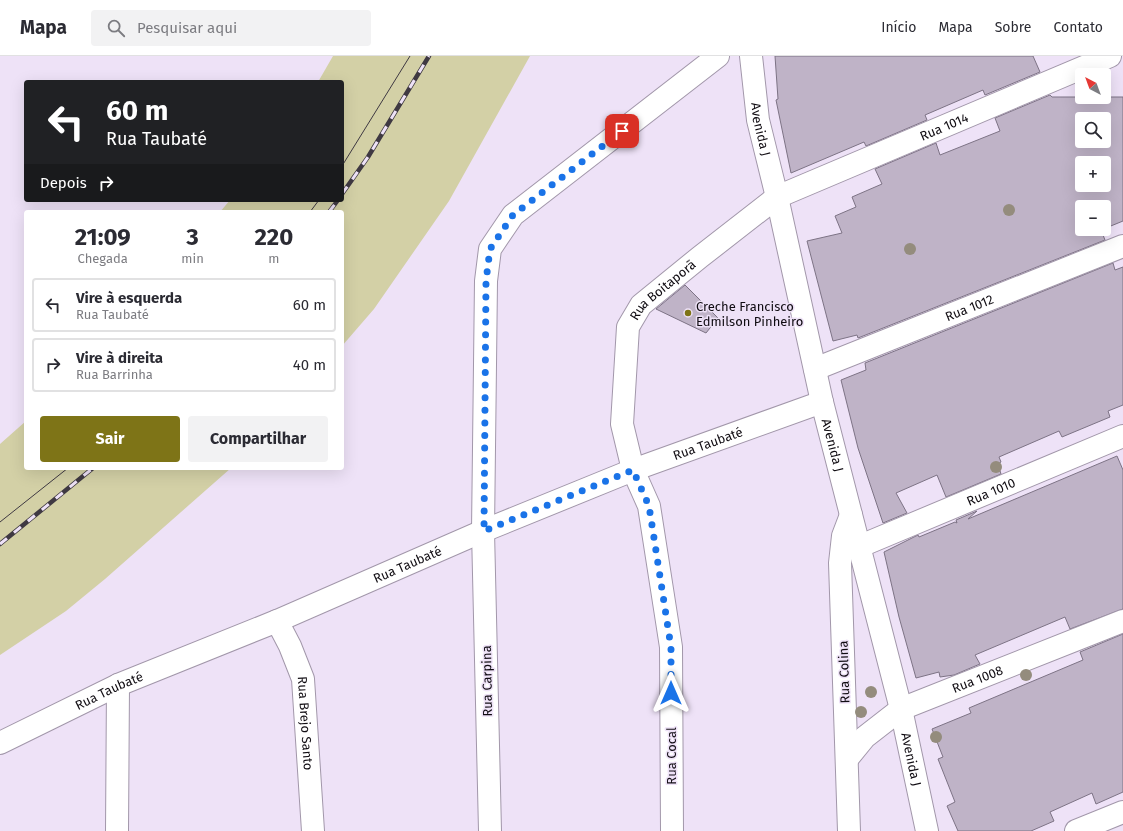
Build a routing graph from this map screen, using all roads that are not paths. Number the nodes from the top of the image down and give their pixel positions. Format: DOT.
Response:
graph roads {
  1 [pos="718,56"];
  2 [pos="752,56"];
  3 [pos="1110,56"];
  4 [pos="777,197"];
  5 [pos="1123,246"];
  6 [pos="815,369"];
  7 [pos="822,402"];
  8 [pos="1123,436"];
  9 [pos="633,470"];
  10 [pos="851,516"];
  11 [pos="484,531"];
  12 [pos="858,547"];
  13 [pos="1123,620"];
  14 [pos="276,621"];
  15 [pos="118,685"];
  16 [pos="901,709"];
  17 [pos="0,743"];
  18 [pos="847,759"];
  19 [pos="1123,812"];
  20 [pos="117,831"];
  21 [pos="313,831"];
  22 [pos="490,831"];
  23 [pos="672,831"];
  24 [pos="849,831"];
  25 [pos="927,831"];
  26 [pos="1076,831"];
  1 -- 11 [label="street, Rua Carpina"];
  2 -- 4 [label="street, Avenida J"];
  3 -- 4 [label="street, Rua 1014"];
  4 -- 6 [label="street, Avenida J"];
  4 -- 9 [label="street, Rua Boitaporã"];
  5 -- 6 [label="street, Rua 1012"];
  6 -- 7 [label="street, Avenida J"];
  7 -- 9 [label="street, Rua Taubaté"];
  7 -- 10 [label="street, Avenida J"];
  8 -- 12 [label="street, Rua 1010"];
  9 -- 11 [label="street, Rua Taubaté"];
  9 -- 23 [label="street, Rua Cocal"];
  10 -- 12 [label="street, Avenida J"];
  10 -- 18 [label="street, Rua Colina"];
  11 -- 14 [label="street, Rua Taubaté"];
  11 -- 22 [label="street, Rua Carpina"];
  12 -- 16 [label="street, Avenida J"];
  13 -- 16 [label="street, Rua 1008"];
  14 -- 15 [label="street, Rua Taubaté"];
  14 -- 21 [label="street, Rua Brejo Santo"];
  15 -- 17 [label="street, Rua Taubaté"];
  15 -- 20 [label="street"];
  16 -- 18 [label="street, Rua 1008"];
  16 -- 25 [label="street, Avenida J"];
  18 -- 24 [label="street, Rua Colina"];
  19 -- 26 [label="street"];
}
